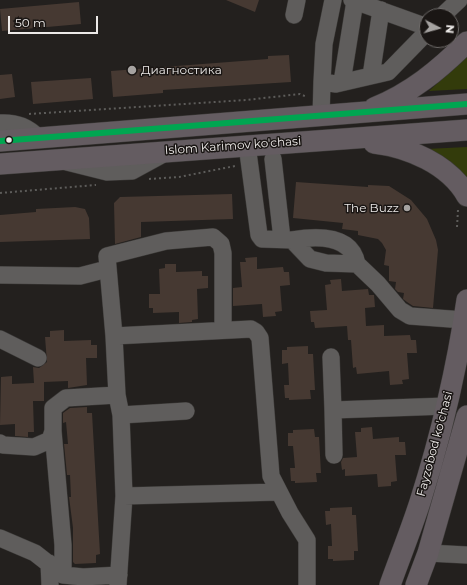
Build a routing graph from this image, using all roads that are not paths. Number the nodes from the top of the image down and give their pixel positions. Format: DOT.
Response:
graph roads {
  1 [pos="333,0"];
  2 [pos="354,0"];
  3 [pos="459,0"];
  4 [pos="450,8"];
  5 [pos="381,10"];
  6 [pos="419,24"];
  7 [pos="419,40"];
  8 [pos="467,42"];
  9 [pos="371,76"];
  10 [pos="322,82"];
  11 [pos="342,82"];
  12 [pos="464,105"];
  13 [pos="358,114"];
  14 [pos="321,117"];
  15 [pos="0,124"];
  16 [pos="465,130"];
  17 [pos="40,139"];
  18 [pos="334,139"];
  19 [pos="0,142"];
  20 [pos="247,145"];
  21 [pos="273,159"];
  22 [pos="0,164"];
  23 [pos="467,196"];
  24 [pos="287,240"];
  25 [pos="357,264"];
  26 [pos="107,269"];
  27 [pos="0,275"];
  28 [pos="467,300"];
  29 [pos="464,320"];
  30 [pos="224,329"];
  31 [pos="114,336"];
  32 [pos="0,339"];
  33 [pos="331,357"];
  34 [pos="38,358"];
  35 [pos="117,395"];
  36 [pos="446,406"];
  37 [pos="333,410"];
  38 [pos="186,411"];
  39 [pos="120,415"];
  40 [pos="467,416"];
  41 [pos="53,430"];
  42 [pos="0,443"];
  43 [pos="334,455"];
  44 [pos="279,492"];
  45 [pos="124,496"];
  46 [pos="0,538"];
  47 [pos="428,553"];
  48 [pos="467,556"];
  49 [pos="56,580"];
  50 [pos="119,580"];
  51 [pos="307,585"];
  52 [pos="390,585"];
  53 [pos="416,585"];
  1 -- 10 [label="street"];
  2 -- 5 [label="street"];
  2 -- 11 [label="street"];
  3 -- 4 [label="street"];
  5 -- 6 [label="street"];
  5 -- 9 [label="street"];
  7 -- 9 [label="street"];
  8 -- 13 [label="main road"];
  9 -- 11 [label="street"];
  10 -- 11 [label="street"];
  10 -- 14 [label="street"];
  12 -- 13 [label="main road, Islom Karimov ko'chasi"];
  12 -- 16 [label="main road"];
  13 -- 14 [label="main road, Islom Karimov ko'chasi"];
  14 -- 17 [label="main road, Islom Karimov ko'chasi"];
  15 -- 17 [label="street"];
  16 -- 18 [label="main road, Islom Karimov ko'chasi"];
  17 -- 19 [label="main road, Islom Karimov ko'chasi"];
  18 -- 20 [label="main road, Islom Karimov ko'chasi"];
  18 -- 23 [label="main road"];
  20 -- 22 [label="main road, Islom Karimov ko'chasi"];
  20 -- 24 [label="street"];
  21 -- 24 [label="street"];
  24 -- 25 [label="street"];
  24 -- 25 [label="street"];
  25 -- 29 [label="street"];
  26 -- 27 [label="street"];
  26 -- 30 [label="street"];
  26 -- 31 [label="street"];
  28 -- 29 [label="main road, Fayzobod ko'chasi"];
  29 -- 36 [label="main road, Fayzobod ko'chasi"];
  30 -- 31 [label="street"];
  30 -- 44 [label="street"];
  31 -- 35 [label="street"];
  32 -- 34 [label="street"];
  33 -- 37 [label="street"];
  35 -- 39 [label="street"];
  35 -- 41 [label="street"];
  36 -- 37 [label="street"];
  36 -- 52 [label="main road, Fayzobod ko'chasi"];
  37 -- 43 [label="street"];
  38 -- 39 [label="street"];
  39 -- 45 [label="street"];
  40 -- 47 [label="main road, Fayzobod ko'chasi"];
  41 -- 42 [label="street"];
  41 -- 49 [label="street"];
  44 -- 45 [label="street"];
  44 -- 51 [label="street"];
  45 -- 50 [label="street"];
  46 -- 49 [label="street"];
  47 -- 48 [label="street"];
  47 -- 53 [label="main road, Fayzobod ko'chasi"];
  49 -- 50 [label="street"];
}
